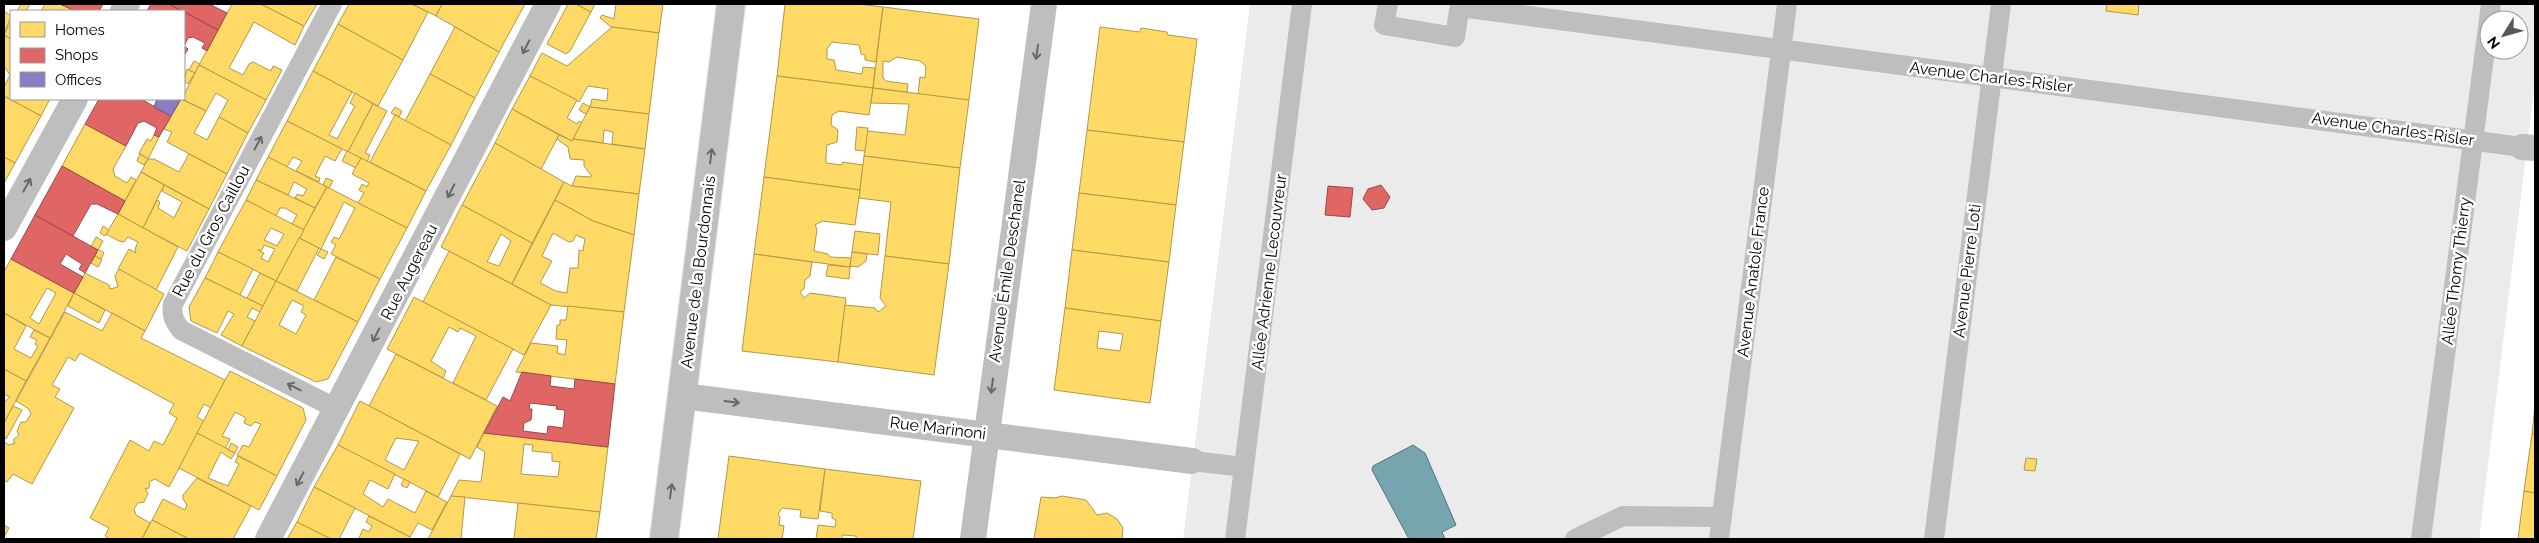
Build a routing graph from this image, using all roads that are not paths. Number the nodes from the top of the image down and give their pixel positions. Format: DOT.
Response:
graph roads {
  1 [pos="332,4"];
  2 [pos="548,4"];
  3 [pos="731,4"];
  4 [pos="1044,4"];
  5 [pos="1302,4"];
  6 [pos="1388,4"];
  7 [pos="1787,4"];
  8 [pos="2001,4"];
  9 [pos="2491,4"];
  10 [pos="1460,6"];
  11 [pos="1781,49"];
  12 [pos="1991,77"];
  13 [pos="74,100"];
  14 [pos="2473,140"];
  15 [pos="2529,147"];
  16 [pos="4,228"];
  17 [pos="683,396"];
  18 [pos="337,409"];
  19 [pos="985,434"];
  20 [pos="1192,461"];
  21 [pos="1244,468"];
  22 [pos="1722,517"];
  23 [pos="1940,537"];
  24 [pos="268,539"];
  25 [pos="664,539"];
  26 [pos="973,539"];
  27 [pos="1235,539"];
  28 [pos="1574,539"];
  29 [pos="1719,539"];
  30 [pos="2421,539"];
  18 -- 1 [label="street, Rue du Gros Caillou, one-way"];
  2 -- 18 [label="street, Rue Augereau, one-way"];
  17 -- 3 [label="main road, Avenue de la Bourdonnais, one-way"];
  4 -- 19 [label="street, Avenue Émile Deschanel, one-way"];
  5 -- 21 [label="street, Allée Adrienne Lecouvreur"];
  6 -- 10 [label="street, Avenue Charles-Risler"];
  7 -- 11 [label="street, Avenue Anatole France"];
  8 -- 12 [label="street, Avenue Pierre Loti"];
  9 -- 14 [label="street, Allée Thomy Thierry"];
  10 -- 11 [label="street, Avenue Charles-Risler"];
  11 -- 12 [label="street, Avenue Charles-Risler"];
  11 -- 22 [label="street, Avenue Anatole France"];
  12 -- 14 [label="street, Avenue Charles-Risler"];
  12 -- 23 [label="street, Avenue Pierre Loti"];
  16 -- 13 [label="street, one-way"];
  14 -- 15 [label="street, Avenue Charles-Risler"];
  14 -- 30 [label="street, Allée Thomy Thierry"];
  17 -- 19 [label="street, Rue Marinoni, one-way"];
  25 -- 17 [label="main road, Avenue de la Bourdonnais, one-way"];
  18 -- 24 [label="street, Rue Augereau, one-way"];
  19 -- 20 [label="street, Rue Marinoni"];
  19 -- 26 [label="street, Avenue Émile Deschanel"];
  20 -- 21 [label="street"];
  21 -- 27 [label="street, Allée Adrienne Lecouvreur"];
  22 -- 28 [label="street"];
  22 -- 29 [label="street, Avenue Anatole France"];
}
